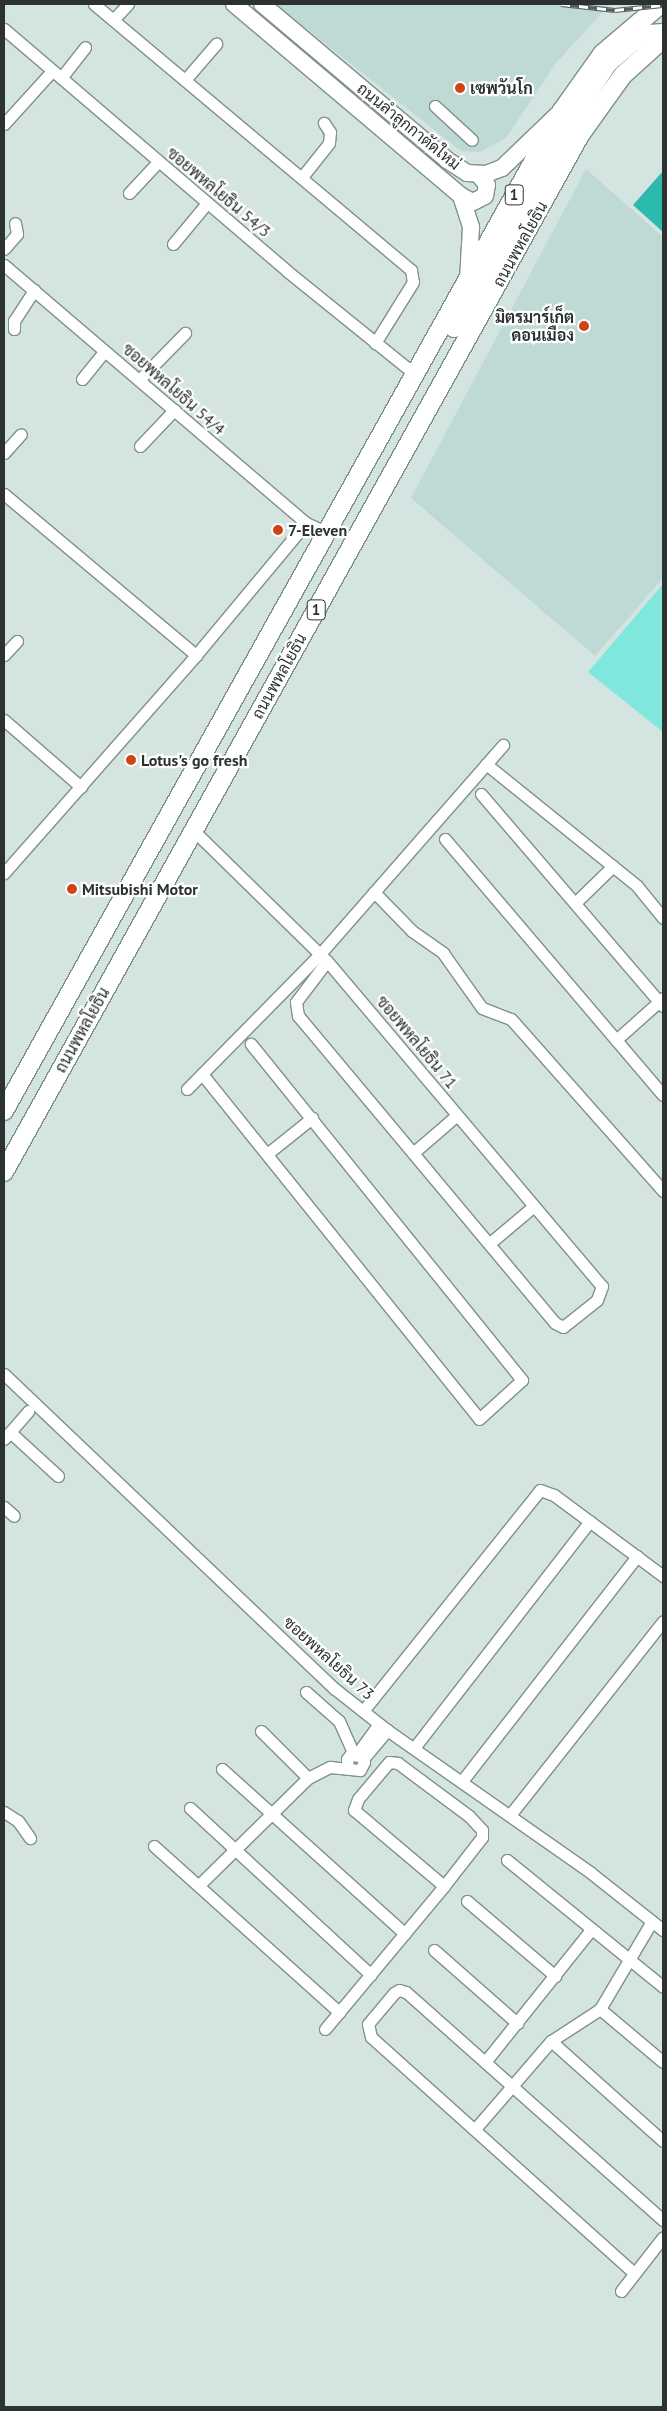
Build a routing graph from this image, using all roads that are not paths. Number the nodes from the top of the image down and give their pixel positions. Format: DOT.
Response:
graph roads {
  1 [pos="94,4"];
  2 [pos="128,4"];
  3 [pos="234,4"];
  4 [pos="262,4"];
  5 [pos="652,6"];
  6 [pos="113,20"];
  7 [pos="4,29"];
  8 [pos="663,33"];
  9 [pos="663,38"];
  10 [pos="216,44"];
  11 [pos="85,47"];
  12 [pos="56,75"];
  13 [pos="186,80"];
  14 [pos="435,106"];
  15 [pos="561,112"];
  16 [pos="324,123"];
  17 [pos="4,124"];
  18 [pos="472,140"];
  19 [pos="158,162"];
  20 [pos="478,174"];
  21 [pos="302,177"];
  22 [pos="129,192"];
  23 [pos="461,196"];
  24 [pos="207,203"];
  25 [pos="15,223"];
  26 [pos="173,244"];
  27 [pos="4,249"];
  28 [pos="4,265"];
  29 [pos="468,279"];
  30 [pos="34,290"];
  31 [pos="14,329"];
  32 [pos="185,333"];
  33 [pos="375,344"];
  34 [pos="105,351"];
  35 [pos="416,375"];
  36 [pos="82,379"];
  37 [pos="139,380"];
  38 [pos="174,410"];
  39 [pos="392,416"];
  40 [pos="21,434"];
  41 [pos="140,446"];
  42 [pos="4,454"];
  43 [pos="4,494"];
  44 [pos="306,522"];
  45 [pos="326,532"];
  46 [pos="350,550"];
  47 [pos="18,641"];
  48 [pos="196,654"];
  49 [pos="4,655"];
  50 [pos="4,720"];
  51 [pos="504,745"];
  52 [pos="486,764"];
  53 [pos="81,787"];
  54 [pos="481,794"];
  55 [pos="193,830"];
  56 [pos="445,839"];
  57 [pos="613,866"];
  58 [pos="4,873"];
  59 [pos="374,892"];
  60 [pos="576,903"];
  61 [pos="663,918"];
  62 [pos="323,957"];
  63 [pos="662,1002"];
  64 [pos="616,1040"];
  65 [pos="251,1044"];
  66 [pos="202,1074"];
  67 [pos="187,1089"];
  68 [pos="663,1095"];
  69 [pos="4,1111"];
  70 [pos="457,1114"];
  71 [pos="312,1118"];
  72 [pos="413,1153"];
  73 [pos="267,1154"];
  74 [pos="4,1172"];
  75 [pos="663,1191"];
  76 [pos="534,1206"];
  77 [pos="490,1243"];
  78 [pos="4,1374"];
  79 [pos="28,1411"];
  80 [pos="7,1436"];
  81 [pos="58,1476"];
  82 [pos="4,1507"];
  83 [pos="14,1516"];
  84 [pos="590,1521"];
  85 [pos="637,1556"];
  86 [pos="663,1576"];
  87 [pos="663,1621"];
  88 [pos="306,1692"];
  89 [pos="363,1711"];
  90 [pos="383,1727"];
  91 [pos="261,1731"];
  92 [pos="414,1748"];
  93 [pos="358,1755"];
  94 [pos="348,1768"];
  95 [pos="222,1769"];
  96 [pos="360,1770"];
  97 [pos="308,1778"];
  98 [pos="375,1778"];
  99 [pos="462,1781"];
  100 [pos="190,1808"];
  101 [pos="4,1812"];
  102 [pos="271,1815"];
  103 [pos="510,1815"];
  104 [pos="30,1838"];
  105 [pos="154,1846"];
  106 [pos="234,1848"];
  107 [pos="507,1860"];
  108 [pos="199,1885"];
  109 [pos="444,1886"];
  110 [pos="467,1901"];
  111 [pos="652,1921"];
  112 [pos="663,1930"];
  113 [pos="590,1931"];
  114 [pos="405,1934"];
  115 [pos="434,1950"];
  116 [pos="627,1959"];
  117 [pos="371,1976"];
  118 [pos="555,1976"];
  119 [pos="663,1987"];
  120 [pos="600,2009"];
  121 [pos="339,2012"];
  122 [pos="517,2023"];
  123 [pos="325,2029"];
  124 [pos="551,2041"];
  125 [pos="485,2062"];
  126 [pos="663,2062"];
  127 [pos="513,2088"];
  128 [pos="475,2129"];
  129 [pos="663,2141"];
  130 [pos="663,2220"];
  131 [pos="663,2237"];
  132 [pos="634,2273"];
  133 [pos="621,2291"];
  1 -- 6 [label="street"];
  2 -- 6 [label="street"];
  3 -- 23 [label="main road, ถนนลำลูกกาตัดใหม่"];
  4 -- 20 [label="main road, ถนนลำลูกกาตัดใหม่"];
  5 -- 15 [label="main road, ถนนพหลโยธิน / 1"];
  6 -- 13 [label="street"];
  7 -- 12 [label="street, ซอยพหลโยธิน 54/3"];
  8 -- 39 [label="main road"];
  9 -- 46 [label="main road, ถนนพหลโยธิน / 1"];
  10 -- 13 [label="street"];
  11 -- 12 [label="street"];
  12 -- 17 [label="street"];
  12 -- 19 [label="street, ซอยพหลโยธิน 54/3"];
  13 -- 21 [label="street"];
  14 -- 18 [label="street"];
  15 -- 20 [label="main road, ถนนลำลูกกาตัดใหม่"];
  15 -- 29 [label="main road, ถนนพหลโยธิน / 1"];
  16 -- 21 [label="street"];
  19 -- 22 [label="street"];
  19 -- 24 [label="street, ซอยพหลโยธิน 54/3"];
  20 -- 23 [label="main road"];
  21 -- 33 [label="street"];
  23 -- 29 [label="main road, ถนนลำลูกกาตัดใหม่"];
  24 -- 26 [label="street"];
  24 -- 33 [label="street, ซอยพหลโยธิน 54/3"];
  25 -- 27 [label="street"];
  28 -- 30 [label="street, ซอยพหลโยธิน 54/4"];
  29 -- 35 [label="main road, ถนนพหลโยธิน / 1"];
  30 -- 31 [label="street"];
  30 -- 34 [label="street, ซอยพหลโยธิน 54/4"];
  32 -- 37 [label="street"];
  33 -- 35 [label="street, ซอยพหลโยธิน 54/3"];
  34 -- 36 [label="street"];
  34 -- 37 [label="street, ซอยพหลโยธิน 54/4"];
  35 -- 39 [label="main road, ถนนพหลโยธิน / 1"];
  37 -- 38 [label="street, ซอยพหลโยธิน 54/4"];
  38 -- 41 [label="street"];
  38 -- 44 [label="street, ซอยพหลโยธิน 54/4"];
  39 -- 45 [label="main road, ถนนพหลโยธิน / 1"];
  40 -- 42 [label="street"];
  43 -- 48 [label="street"];
  44 -- 45 [label="street, ซอยพหลโยธิน 54/4"];
  44 -- 48 [label="street"];
  45 -- 46 [label="main road"];
  45 -- 69 [label="main road, ถนนพหลโยธิน / 1"];
  46 -- 55 [label="main road, ถนนพหลโยธิน / 1"];
  47 -- 49 [label="street"];
  48 -- 53 [label="street"];
  50 -- 53 [label="street"];
  51 -- 52 [label="street"];
  52 -- 57 [label="street"];
  52 -- 59 [label="street"];
  53 -- 58 [label="street"];
  54 -- 60 [label="street"];
  55 -- 62 [label="street, ซอยพหลโยธิน 71"];
  55 -- 74 [label="main road, ถนนพหลโยธิน / 1"];
  56 -- 64 [label="street"];
  57 -- 60 [label="street"];
  57 -- 61 [label="street"];
  59 -- 62 [label="street"];
  59 -- 75 [label="street"];
  60 -- 63 [label="street"];
  62 -- 66 [label="street"];
  62 -- 70 [label="street, ซอยพหลโยธิน 71"];
  62 -- 72 [label="street"];
  63 -- 64 [label="street"];
  64 -- 68 [label="street"];
  65 -- 71 [label="street"];
  66 -- 67 [label="street"];
  66 -- 73 [label="street"];
  70 -- 72 [label="street"];
  70 -- 76 [label="street, ซอยพหลโยธิน 71"];
  71 -- 73 [label="street"];
  71 -- 73 [label="street"];
  72 -- 77 [label="street"];
  76 -- 77 [label="street"];
  76 -- 77 [label="street, ซอยพหลโยธิน 71"];
  78 -- 89 [label="street, ซอยพหลโยธิน 73"];
  79 -- 80 [label="street"];
  80 -- 81 [label="street"];
  82 -- 83 [label="street"];
  84 -- 85 [label="street"];
  84 -- 89 [label="street"];
  84 -- 92 [label="street"];
  85 -- 86 [label="street"];
  85 -- 99 [label="street"];
  87 -- 103 [label="street"];
  88 -- 93 [label="street"];
  89 -- 90 [label="street, ซอยพหลโยธิน 73"];
  90 -- 92 [label="street, ซอยพหลโยธิน 73"];
  90 -- 93 [label="street"];
  91 -- 97 [label="street"];
  92 -- 99 [label="street, ซอยพหลโยธิน 73"];
  93 -- 94 [label="street"];
  93 -- 96 [label="street"];
  94 -- 96 [label="street"];
  94 -- 97 [label="street"];
  95 -- 102 [label="street"];
  96 -- 98 [label="street"];
  97 -- 102 [label="street"];
  98 -- 109 [label="street"];
  98 -- 109 [label="street"];
  99 -- 103 [label="street, ซอยพหลโยธิน 73"];
  100 -- 106 [label="street"];
  101 -- 104 [label="street"];
  102 -- 106 [label="street"];
  102 -- 114 [label="street"];
  103 -- 111 [label="street, ซอยพหลโยธิน 73"];
  105 -- 108 [label="street"];
  106 -- 108 [label="street"];
  106 -- 117 [label="street"];
  107 -- 113 [label="street"];
  108 -- 121 [label="street"];
  109 -- 114 [label="street"];
  110 -- 118 [label="street"];
  111 -- 112 [label="street, ซอยพหลโยธิน 73"];
  111 -- 116 [label="street"];
  113 -- 116 [label="street"];
  113 -- 118 [label="street"];
  114 -- 117 [label="street"];
  115 -- 122 [label="street"];
  116 -- 119 [label="street"];
  116 -- 120 [label="street"];
  117 -- 121 [label="street"];
  118 -- 122 [label="street"];
  120 -- 124 [label="street"];
  120 -- 126 [label="street"];
  121 -- 123 [label="street"];
  122 -- 125 [label="street"];
  124 -- 127 [label="street"];
  124 -- 129 [label="street"];
  125 -- 127 [label="street"];
  125 -- 128 [label="street"];
  127 -- 128 [label="street"];
  127 -- 130 [label="street"];
  128 -- 132 [label="street"];
  131 -- 132 [label="street"];
  132 -- 133 [label="street"];
}
